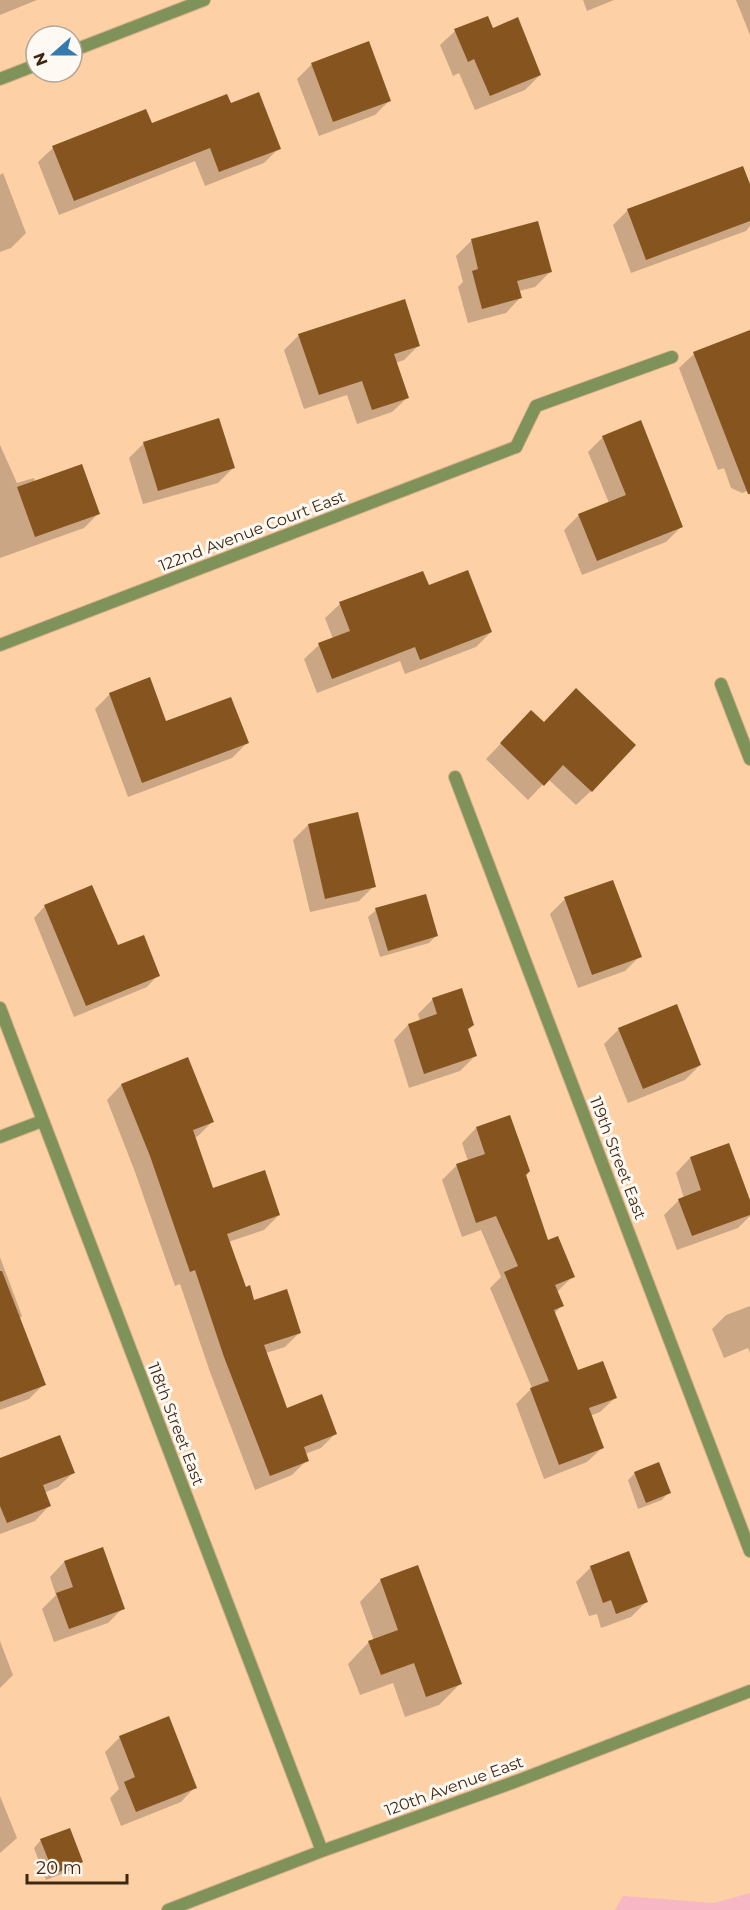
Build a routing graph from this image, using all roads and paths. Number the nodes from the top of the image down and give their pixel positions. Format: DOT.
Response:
graph roads {
  1 [pos="204,0"];
  2 [pos="84,46"];
  3 [pos="24,70"];
  4 [pos="0,79"];
  5 [pos="672,357"];
  6 [pos="0,645"];
  7 [pos="721,684"];
  8 [pos="750,759"];
  9 [pos="455,777"];
  10 [pos="0,1008"];
  11 [pos="42,1121"];
  12 [pos="0,1137"];
  13 [pos="750,1551"];
  14 [pos="750,1691"];
  15 [pos="322,1851"];
  16 [pos="168,1910"];
  1 -- 2 [label="street"];
  3 -- 4 [label="street"];
  5 -- 6 [label="street, 122nd Avenue Court East"];
  7 -- 8 [label="street"];
  9 -- 13 [label="street, 119th Street East"];
  10 -- 11 [label="street, 118th Street East"];
  11 -- 12 [label="street"];
  11 -- 15 [label="street, 118th Street East"];
  14 -- 15 [label="street, 120th Avenue East"];
  15 -- 16 [label="street, 120th Avenue East"];
}
